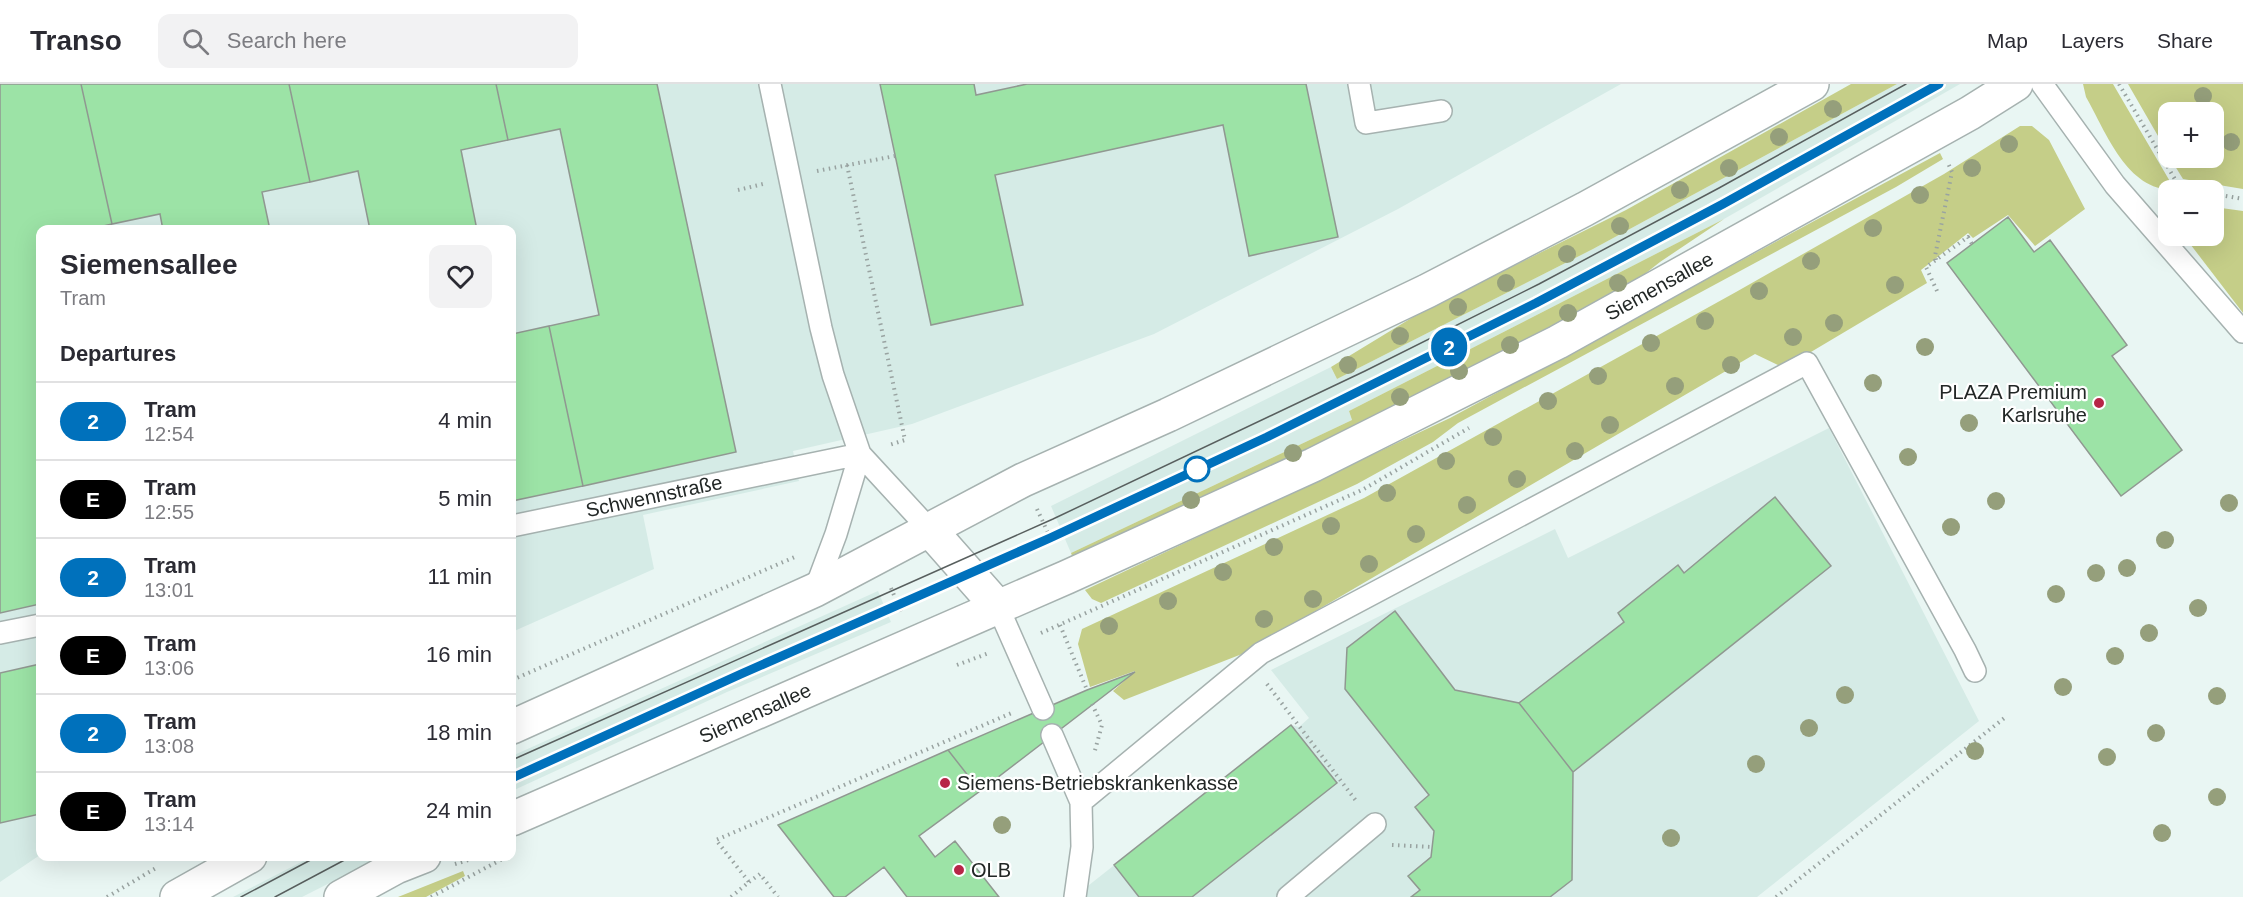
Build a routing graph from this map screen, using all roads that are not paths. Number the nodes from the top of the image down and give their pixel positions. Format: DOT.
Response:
graph roads {
  1 [pos="770,84"];
  2 [pos="1359,84"];
  3 [pos="1812,84"];
  4 [pos="2016,84"];
  5 [pos="2042,84"];
  6 [pos="1441,111"];
  7 [pos="2243,332"];
  8 [pos="860,454"];
  9 [pos="516,525"];
  10 [pos="930,530"];
  11 [pos="815,590"];
  12 [pos="998,607"];
  13 [pos="36,626"];
  14 [pos="0,633"];
  15 [pos="1975,671"];
  16 [pos="1042,705"];
  17 [pos="516,725"];
  18 [pos="1052,735"];
  19 [pos="1081,802"];
  20 [pos="516,817"];
  21 [pos="1375,824"];
  22 [pos="241,861"];
  23 [pos="411,861"];
  24 [pos="177,897"];
  25 [pos="341,897"];
  26 [pos="1075,897"];
  27 [pos="1288,897"];
  1 -- 8 [label="lane"];
  2 -- 6 [label="lane"];
  3 -- 10 [label="main road"];
  4 -- 12 [label="main road, Siemensallee"];
  5 -- 7 [label="lane"];
  8 -- 9 [label="lane, Schwennstraße"];
  8 -- 10 [label="lane"];
  8 -- 11 [label="lane"];
  10 -- 11 [label="main road"];
  10 -- 12 [label="main road"];
  11 -- 17 [label="main road"];
  12 -- 16 [label="lane"];
  12 -- 20 [label="main road, Siemensallee"];
  13 -- 14 [label="lane"];
  15 -- 19 [label="lane"];
  18 -- 19 [label="lane"];
  19 -- 26 [label="lane"];
  21 -- 27 [label="lane"];
  22 -- 24 [label="main road"];
  23 -- 25 [label="main road"];
}
